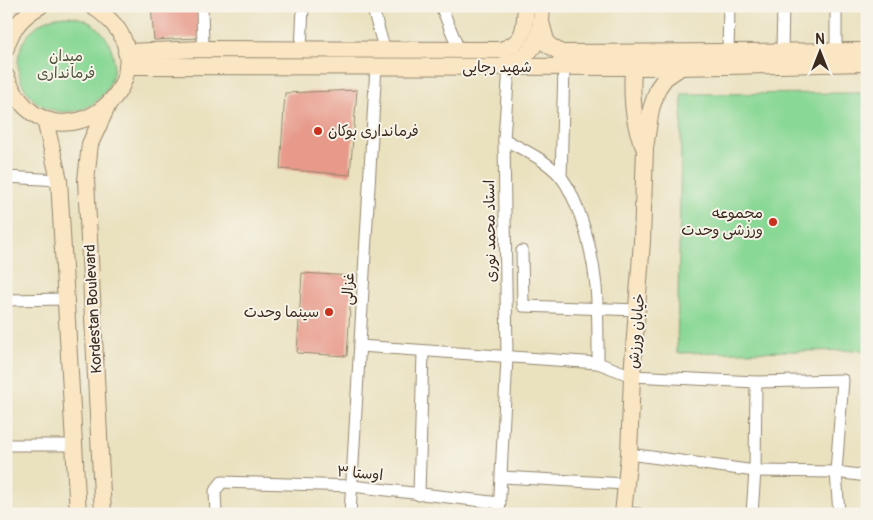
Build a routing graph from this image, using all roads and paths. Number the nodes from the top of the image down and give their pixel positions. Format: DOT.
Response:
graph roads {
  1 [pos="40,6"];
  2 [pos="92,6"];
  3 [pos="202,6"];
  4 [pos="302,6"];
  5 [pos="372,6"];
  6 [pos="441,6"];
  7 [pos="526,6"];
  8 [pos="729,6"];
  9 [pos="783,6"];
  10 [pos="836,6"];
  11 [pos="542,14"];
  12 [pos="6,48"];
  13 [pos="202,49"];
  14 [pos="301,50"];
  15 [pos="459,50"];
  16 [pos="385,51"];
  17 [pos="867,51"];
  18 [pos="728,52"];
  19 [pos="782,52"];
  20 [pos="836,52"];
  21 [pos="127,59"];
  22 [pos="634,60"];
  23 [pos="504,61"];
  24 [pos="867,63"];
  25 [pos="376,66"];
  26 [pos="564,67"];
  27 [pos="681,67"];
  28 [pos="6,76"];
  29 [pos="107,108"];
  30 [pos="46,120"];
  31 [pos="504,139"];
  32 [pos="645,148"];
  33 [pos="6,177"];
  34 [pos="561,177"];
  35 [pos="59,180"];
  36 [pos="86,180"];
  37 [pos="522,251"];
  38 [pos="67,299"];
  39 [pos="6,300"];
  40 [pos="598,310"];
  41 [pos="638,310"];
  42 [pos="360,346"];
  43 [pos="423,352"];
  44 [pos="507,358"];
  45 [pos="598,362"];
  46 [pos="632,376"];
  47 [pos="756,382"];
  48 [pos="6,445"];
  49 [pos="75,445"];
  50 [pos="629,454"];
  51 [pos="755,471"];
  52 [pos="836,472"];
  53 [pos="867,476"];
  54 [pos="502,477"];
  55 [pos="626,484"];
  56 [pos="352,486"];
  57 [pos="419,494"];
  58 [pos="500,508"];
  59 [pos="628,513"];
  60 [pos="78,514"];
  61 [pos="103,514"];
  62 [pos="216,514"];
  63 [pos="350,514"];
  64 [pos="752,514"];
  65 [pos="839,514"];
  1 -- 12 [label="main road"];
  2 -- 21 [label="main road"];
  3 -- 13 [label="street"];
  4 -- 14 [label="street"];
  5 -- 16 [label="street"];
  6 -- 15 [label="street"];
  7 -- 23 [label="main road"];
  8 -- 18 [label="street"];
  9 -- 19 [label="street"];
  10 -- 20 [label="street"];
  11 -- 22 [label="main road, شهید رجایی"];
  11 -- 23 [label="main road"];
  13 -- 14 [label="main road, شهید رجایی"];
  13 -- 21 [label="main road, شهید رجایی"];
  14 -- 16 [label="main road, شهید رجایی"];
  15 -- 16 [label="main road, شهید رجایی"];
  15 -- 23 [label="main road, شهید رجایی"];
  17 -- 20 [label="main road, شهید رجایی"];
  18 -- 19 [label="main road, شهید رجایی"];
  18 -- 22 [label="main road, شهید رجایی"];
  19 -- 20 [label="main road, شهید رجایی"];
  21 -- 25 [label="main road, شهید رجایی"];
  21 -- 29 [label="main road"];
  22 -- 26 [label="main road, شهید رجایی"];
  22 -- 27 [label="main road, شهید رجایی"];
  22 -- 32 [label="main road, خیابان ورزش"];
  23 -- 25 [label="main road, شهید رجایی"];
  23 -- 26 [label="main road, شهید رجایی"];
  23 -- 31 [label="street, استاد محمد نوری"];
  24 -- 27 [label="main road, شهید رجایی"];
  25 -- 42 [label="street, غزالی"];
  26 -- 34 [label="street"];
  27 -- 32 [label="main road, خیابان ورزش"];
  28 -- 30 [label="main road"];
  29 -- 30 [label="main road"];
  29 -- 36 [label="main road, Kordestan Boulevard"];
  30 -- 35 [label="main road, Kordestan Boulevard"];
  31 -- 34 [label="street"];
  31 -- 44 [label="street, استاد محمد نوری"];
  32 -- 41 [label="main road, خیابان ورزش"];
  33 -- 35 [label="street"];
  34 -- 40 [label="street"];
  35 -- 36 [label="main road"];
  35 -- 38 [label="main road, Kordestan Boulevard"];
  36 -- 61 [label="main road, Kordestan Boulevard"];
  37 -- 40 [label="street"];
  38 -- 39 [label="street"];
  38 -- 49 [label="main road, Kordestan Boulevard"];
  40 -- 41 [label="street"];
  40 -- 45 [label="street"];
  41 -- 46 [label="main road, خیابان ورزش"];
  42 -- 43 [label="street"];
  42 -- 56 [label="street, غزالی"];
  43 -- 44 [label="street"];
  43 -- 57 [label="street"];
  44 -- 45 [label="street"];
  44 -- 54 [label="street, استاد محمد نوری"];
  45 -- 46 [label="street"];
  46 -- 47 [label="street"];
  46 -- 50 [label="main road, خیابان ورزش"];
  47 -- 51 [label="street"];
  47 -- 52 [label="street"];
  48 -- 49 [label="street"];
  49 -- 60 [label="main road, Kordestan Boulevard"];
  50 -- 51 [label="street"];
  50 -- 55 [label="main road, خیابان ورزش"];
  51 -- 52 [label="street"];
  51 -- 64 [label="street"];
  52 -- 53 [label="street"];
  52 -- 65 [label="street"];
  54 -- 55 [label="street"];
  54 -- 58 [label="street, استاد محمد نوری"];
  55 -- 59 [label="main road, خیابان ورزش"];
  56 -- 57 [label="street, اوستا ۳"];
  56 -- 62 [label="street, اوستا ۳"];
  56 -- 63 [label="street, غزالی"];
  57 -- 58 [label="street, اوستا ۳"];
}
